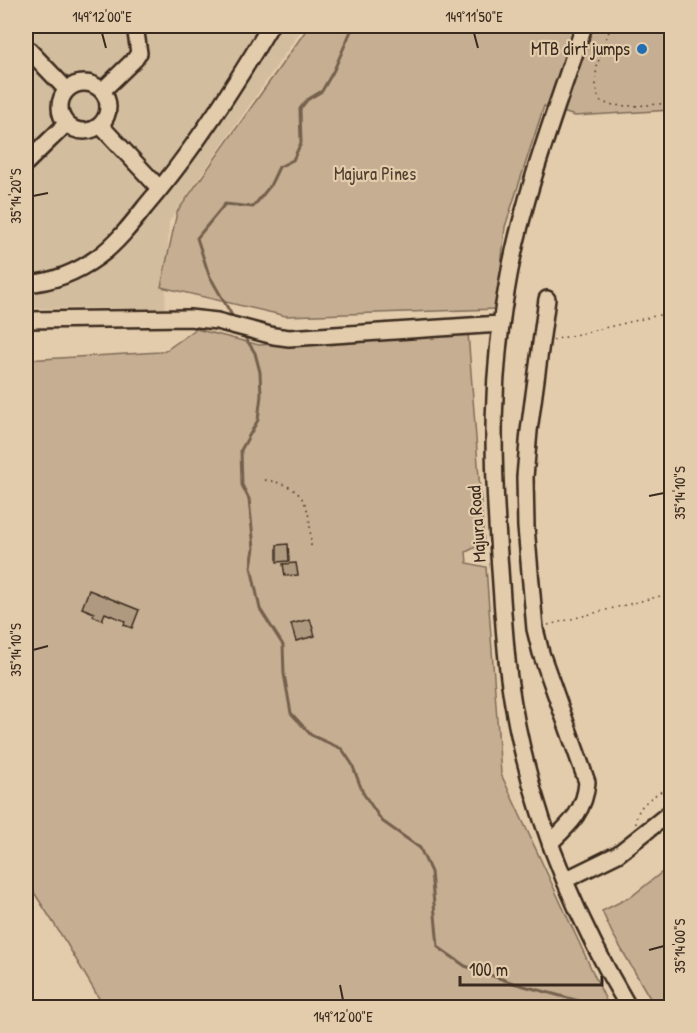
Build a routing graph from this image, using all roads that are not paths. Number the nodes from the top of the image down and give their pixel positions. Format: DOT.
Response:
graph roads {
  1 [pos="135,26"];
  2 [pos="270,26"];
  3 [pos="584,26"];
  4 [pos="26,47"];
  5 [pos="67,90"];
  6 [pos="102,91"];
  7 [pos="66,124"];
  8 [pos="100,125"];
  9 [pos="26,163"];
  10 [pos="160,189"];
  11 [pos="26,284"];
  12 [pos="547,299"];
  13 [pos="26,320"];
  14 [pos="500,324"];
  15 [pos="672,811"];
  16 [pos="550,843"];
  17 [pos="565,880"];
  18 [pos="629,1008"];
  1 -- 6 [label="street"];
  2 -- 10 [label="street"];
  3 -- 14 [label="street, Majura Road"];
  4 -- 5 [label="street"];
  5 -- 6 [label="street"];
  5 -- 7 [label="street"];
  6 -- 8 [label="street"];
  7 -- 8 [label="street"];
  7 -- 9 [label="street"];
  8 -- 10 [label="street"];
  10 -- 11 [label="street"];
  12 -- 16 [label="street"];
  13 -- 14 [label="street"];
  14 -- 16 [label="street, Majura Road"];
  15 -- 17 [label="street"];
  16 -- 17 [label="street, Majura Road"];
  17 -- 18 [label="street, Majura Road"];
}
